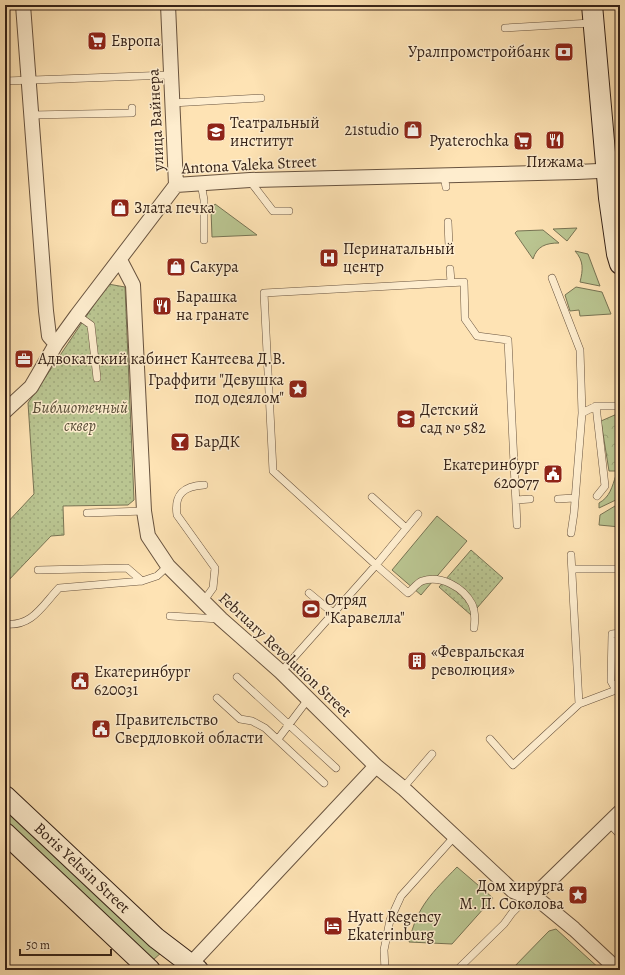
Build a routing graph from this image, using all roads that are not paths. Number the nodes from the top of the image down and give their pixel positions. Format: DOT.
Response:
graph roads {
  1 [pos="23,5"];
  2 [pos="168,5"];
  3 [pos="593,14"];
  4 [pos="505,28"];
  5 [pos="170,75"];
  6 [pos="27,80"];
  7 [pos="5,81"];
  8 [pos="261,98"];
  9 [pos="172,103"];
  10 [pos="132,108"];
  11 [pos="31,115"];
  12 [pos="614,170"];
  13 [pos="250,180"];
  14 [pos="201,183"];
  15 [pos="176,185"];
  16 [pos="289,211"];
  17 [pos="448,222"];
  18 [pos="204,240"];
  19 [pos="449,246"];
  20 [pos="120,260"];
  21 [pos="620,264"];
  22 [pos="450,269"];
  23 [pos="552,278"];
  24 [pos="451,282"];
  25 [pos="77,315"];
  26 [pos="56,344"];
  27 [pos="97,378"];
  28 [pos="596,406"];
  29 [pos="620,406"];
  30 [pos="5,411"];
  31 [pos="582,413"];
  32 [pos="204,485"];
  33 [pos="597,496"];
  34 [pos="372,497"];
  35 [pos="574,498"];
  36 [pos="558,499"];
  37 [pos="516,500"];
  38 [pos="530,500"];
  39 [pos="144,511"];
  40 [pos="87,513"];
  41 [pos="418,514"];
  42 [pos="517,525"];
  43 [pos="406,528"];
  44 [pos="571,533"];
  45 [pos="571,555"];
  46 [pos="376,565"];
  47 [pos="168,566"];
  48 [pos="572,569"];
  49 [pos="620,569"];
  50 [pos="38,570"];
  51 [pos="142,581"];
  52 [pos="309,593"];
  53 [pos="203,602"];
  54 [pos="333,613"];
  55 [pos="170,616"];
  56 [pos="221,619"];
  57 [pos="5,624"];
  58 [pos="474,628"];
  59 [pos="620,633"];
  60 [pos="281,672"];
  61 [pos="237,677"];
  62 [pos="618,692"];
  63 [pos="217,698"];
  64 [pos="309,698"];
  65 [pos="579,704"];
  66 [pos="289,724"];
  67 [pos="278,739"];
  68 [pos="490,739"];
  69 [pos="432,754"];
  70 [pos="376,766"];
  71 [pos="336,768"];
  72 [pos="324,783"];
  73 [pos="402,788"];
  74 [pos="5,796"];
  75 [pos="616,818"];
  76 [pos="5,833"];
  77 [pos="620,835"];
  78 [pos="455,836"];
  79 [pos="531,896"];
  80 [pos="618,967"];
  81 [pos="191,968"];
  82 [pos="150,970"];
  83 [pos="385,970"];
  84 [pos="457,970"];
  1 -- 6 [label="street"];
  2 -- 5 [label="street, улица Вайнера"];
  3 -- 4 [label="lane"];
  3 -- 12 [label="street"];
  5 -- 6 [label="lane"];
  5 -- 9 [label="street, улица Вайнера"];
  6 -- 7 [label="lane"];
  6 -- 11 [label="street"];
  8 -- 9 [label="lane"];
  9 -- 15 [label="street, улица Вайнера"];
  10 -- 11 [label="lane"];
  11 -- 26 [label="street"];
  12 -- 13 [label="street, Antona Valeka Street"];
  12 -- 21 [label="street"];
  13 -- 14 [label="street, Antona Valeka Street"];
  13 -- 16 [label="lane"];
  14 -- 15 [label="street, Antona Valeka Street"];
  14 -- 18 [label="lane"];
  15 -- 20 [label="street, Antona Valeka Street"];
  17 -- 19 [label="lane"];
  20 -- 25 [label="street, Antona Valeka Street"];
  20 -- 39 [label="street, February Revolution Street"];
  22 -- 24 [label="lane"];
  23 -- 31 [label="lane"];
  24 -- 37 [label="lane"];
  24 -- 46 [label="lane"];
  25 -- 26 [label="street, Antona Valeka Street"];
  25 -- 27 [label="lane"];
  26 -- 30 [label="street, Antona Valeka Street"];
  28 -- 29 [label="lane"];
  28 -- 31 [label="lane"];
  28 -- 33 [label="lane"];
  31 -- 35 [label="lane"];
  32 -- 53 [label="lane"];
  34 -- 43 [label="lane"];
  35 -- 36 [label="lane"];
  35 -- 44 [label="lane"];
  37 -- 38 [label="lane"];
  37 -- 42 [label="lane"];
  39 -- 40 [label="lane"];
  39 -- 47 [label="street, February Revolution Street"];
  41 -- 43 [label="lane"];
  43 -- 46 [label="lane"];
  45 -- 48 [label="lane"];
  46 -- 54 [label="lane"];
  46 -- 58 [label="lane"];
  47 -- 51 [label="lane"];
  47 -- 53 [label="street, February Revolution Street"];
  48 -- 49 [label="lane"];
  48 -- 65 [label="lane"];
  50 -- 51 [label="lane"];
  51 -- 57 [label="lane"];
  52 -- 54 [label="lane"];
  53 -- 56 [label="street, February Revolution Street"];
  54 -- 60 [label="lane"];
  55 -- 56 [label="lane"];
  56 -- 60 [label="street, February Revolution Street"];
  59 -- 62 [label="lane"];
  60 -- 64 [label="street, February Revolution Street"];
  61 -- 66 [label="lane"];
  62 -- 65 [label="lane"];
  63 -- 67 [label="lane"];
  64 -- 66 [label="lane"];
  64 -- 70 [label="street, February Revolution Street"];
  65 -- 68 [label="lane"];
  66 -- 67 [label="lane"];
  66 -- 71 [label="lane"];
  67 -- 72 [label="lane"];
  69 -- 73 [label="lane"];
  70 -- 73 [label="street, February Revolution Street"];
  70 -- 81 [label="street"];
  73 -- 78 [label="street, February Revolution Street"];
  74 -- 81 [label="street, Boris Yeltsin Street"];
  75 -- 77 [label="lane"];
  75 -- 79 [label="street"];
  76 -- 82 [label="street, Boris Yeltsin Street"];
  78 -- 79 [label="street, February Revolution Street"];
  78 -- 83 [label="lane"];
  79 -- 80 [label="street, February Revolution Street"];
  79 -- 84 [label="lane"];
}
